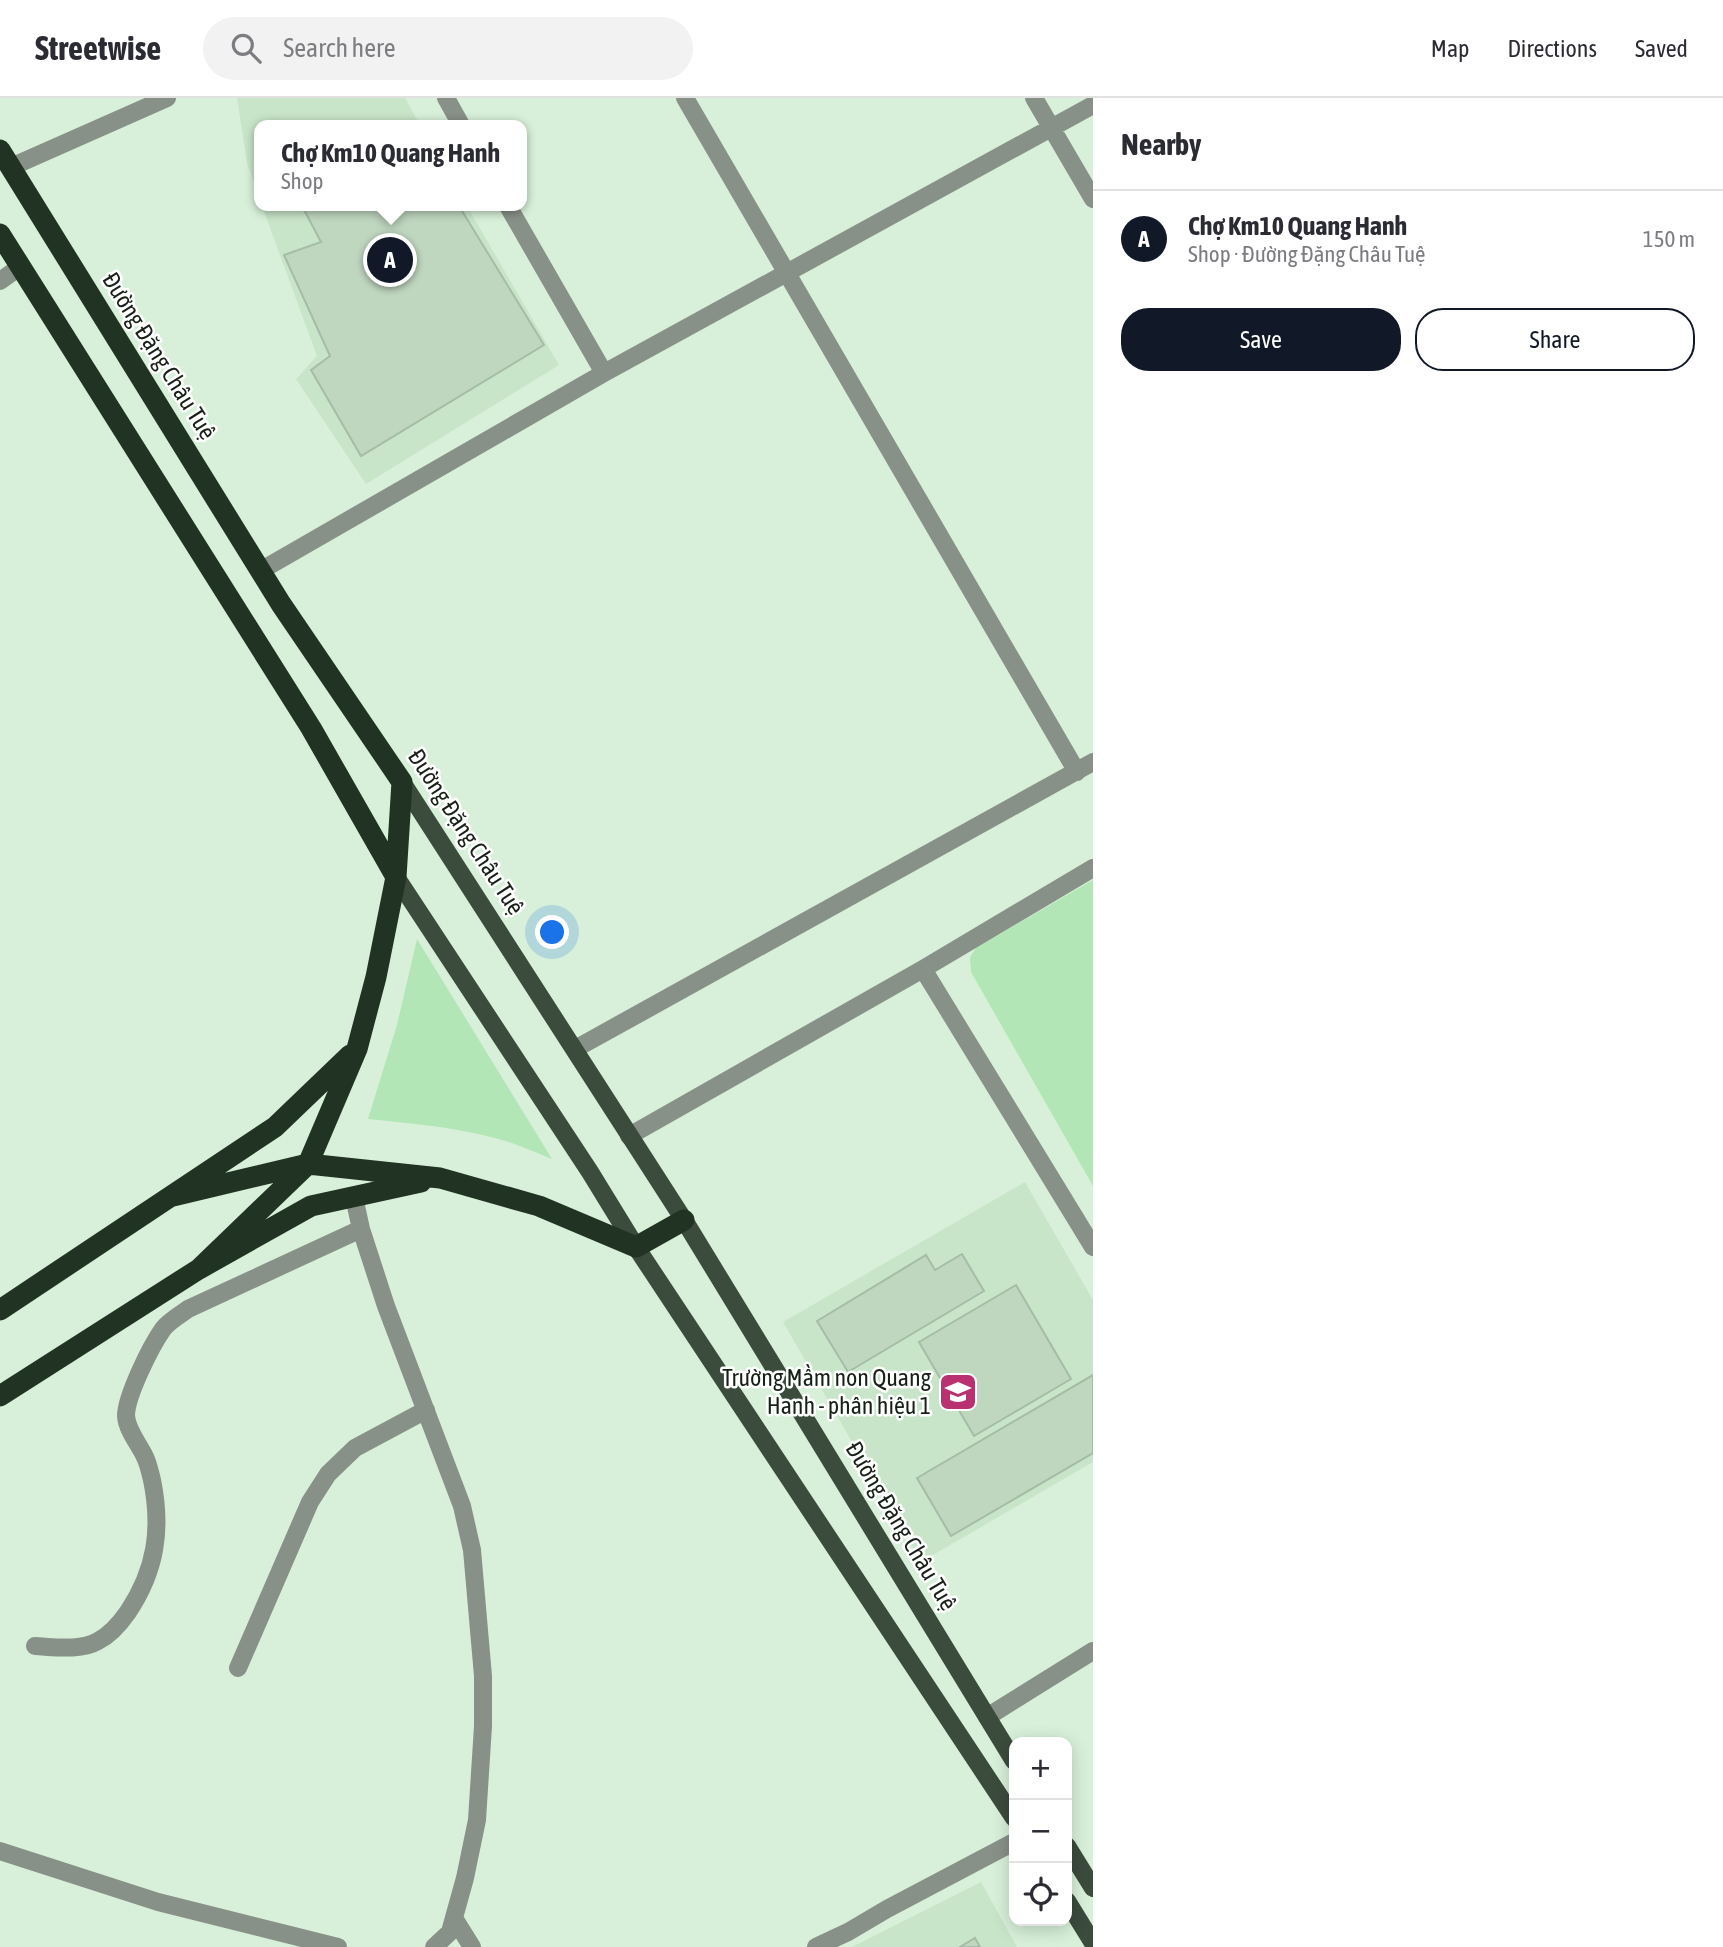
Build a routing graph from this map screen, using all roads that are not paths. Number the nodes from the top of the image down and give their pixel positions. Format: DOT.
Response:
graph roads {
  1 [pos="167,98"];
  2 [pos="446,98"];
  3 [pos="684,98"];
  4 [pos="1034,98"];
  5 [pos="1093,105"];
  6 [pos="458,120"];
  7 [pos="1052,128"];
  8 [pos="6,158"];
  9 [pos="1093,199"];
  10 [pos="511,211"];
  11 [pos="0,234"];
  12 [pos="21,267"];
  13 [pos="786,272"];
  14 [pos="0,281"];
  15 [pos="604,373"];
  16 [pos="261,571"];
  17 [pos="1093,762"];
  18 [pos="1077,772"];
  19 [pos="402,782"];
  20 [pos="1093,868"];
  21 [pos="396,877"];
  22 [pos="923,969"];
  23 [pos="357,1049"];
  24 [pos="575,1049"];
  25 [pos="629,1136"];
  26 [pos="307,1164"];
  27 [pos="440,1178"];
  28 [pos="173,1196"];
  29 [pos="354,1197"];
  30 [pos="684,1220"];
  31 [pos="361,1229"];
  32 [pos="636,1247"];
  33 [pos="1093,1247"];
  34 [pos="199,1269"];
  35 [pos="0,1310"];
  36 [pos="0,1396"];
  37 [pos="426,1410"];
  38 [pos="35,1646"];
  39 [pos="1093,1651"];
  40 [pos="238,1668"];
  41 [pos="987,1717"];
  42 [pos="1009,1751"];
  43 [pos="1009,1758"];
  44 [pos="984,1771"];
  45 [pos="1009,1810"];
  46 [pos="1009,1845"];
  47 [pos="0,1851"];
  48 [pos="1072,1854"];
  49 [pos="1093,1888"];
  50 [pos="1072,1910"];
  51 [pos="454,1918"];
  52 [pos="1093,1944"];
  53 [pos="338,1947"];
  54 [pos="434,1947"];
  55 [pos="472,1947"];
  56 [pos="816,1947"];
  1 -- 8 [label="street"];
  2 -- 6 [label="street"];
  3 -- 13 [label="street"];
  4 -- 7 [label="street"];
  5 -- 7 [label="street"];
  7 -- 9 [label="street"];
  7 -- 13 [label="street"];
  8 -- 16 [label="highway, Đường Đặng Châu Tuệ"];
  10 -- 15 [label="street"];
  11 -- 12 [label="highway"];
  12 -- 14 [label="street"];
  12 -- 21 [label="highway"];
  13 -- 15 [label="street"];
  13 -- 18 [label="street"];
  15 -- 16 [label="street"];
  16 -- 19 [label="highway, Đường Đặng Châu Tuệ"];
  17 -- 18 [label="street"];
  18 -- 24 [label="street"];
  19 -- 21 [label="highway"];
  19 -- 24 [label="main road, Đường Đặng Châu Tuệ"];
  20 -- 22 [label="street"];
  21 -- 23 [label="highway"];
  21 -- 32 [label="main road"];
  22 -- 25 [label="street"];
  22 -- 33 [label="street"];
  23 -- 26 [label="highway"];
  23 -- 28 [label="highway"];
  24 -- 25 [label="main road, Đường Đặng Châu Tuệ"];
  25 -- 30 [label="main road, Đường Đặng Châu Tuệ"];
  26 -- 27 [label="highway"];
  26 -- 28 [label="highway"];
  26 -- 34 [label="highway"];
  27 -- 29 [label="highway"];
  27 -- 32 [label="highway"];
  28 -- 35 [label="highway"];
  29 -- 31 [label="street"];
  29 -- 34 [label="highway"];
  30 -- 32 [label="highway"];
  30 -- 41 [label="main road, Đường Đặng Châu Tuệ"];
  31 -- 37 [label="street"];
  31 -- 38 [label="street"];
  32 -- 44 [label="main road"];
  34 -- 36 [label="highway"];
  37 -- 40 [label="street"];
  37 -- 51 [label="street"];
  39 -- 41 [label="street"];
  41 -- 42 [label="main road, Đường Đặng Châu Tuệ"];
  43 -- 44 [label="main road"];
  44 -- 45 [label="main road"];
  46 -- 56 [label="street"];
  47 -- 53 [label="street"];
  48 -- 49 [label="main road"];
  50 -- 52 [label="main road"];
  51 -- 54 [label="street"];
  51 -- 55 [label="street"];
}
